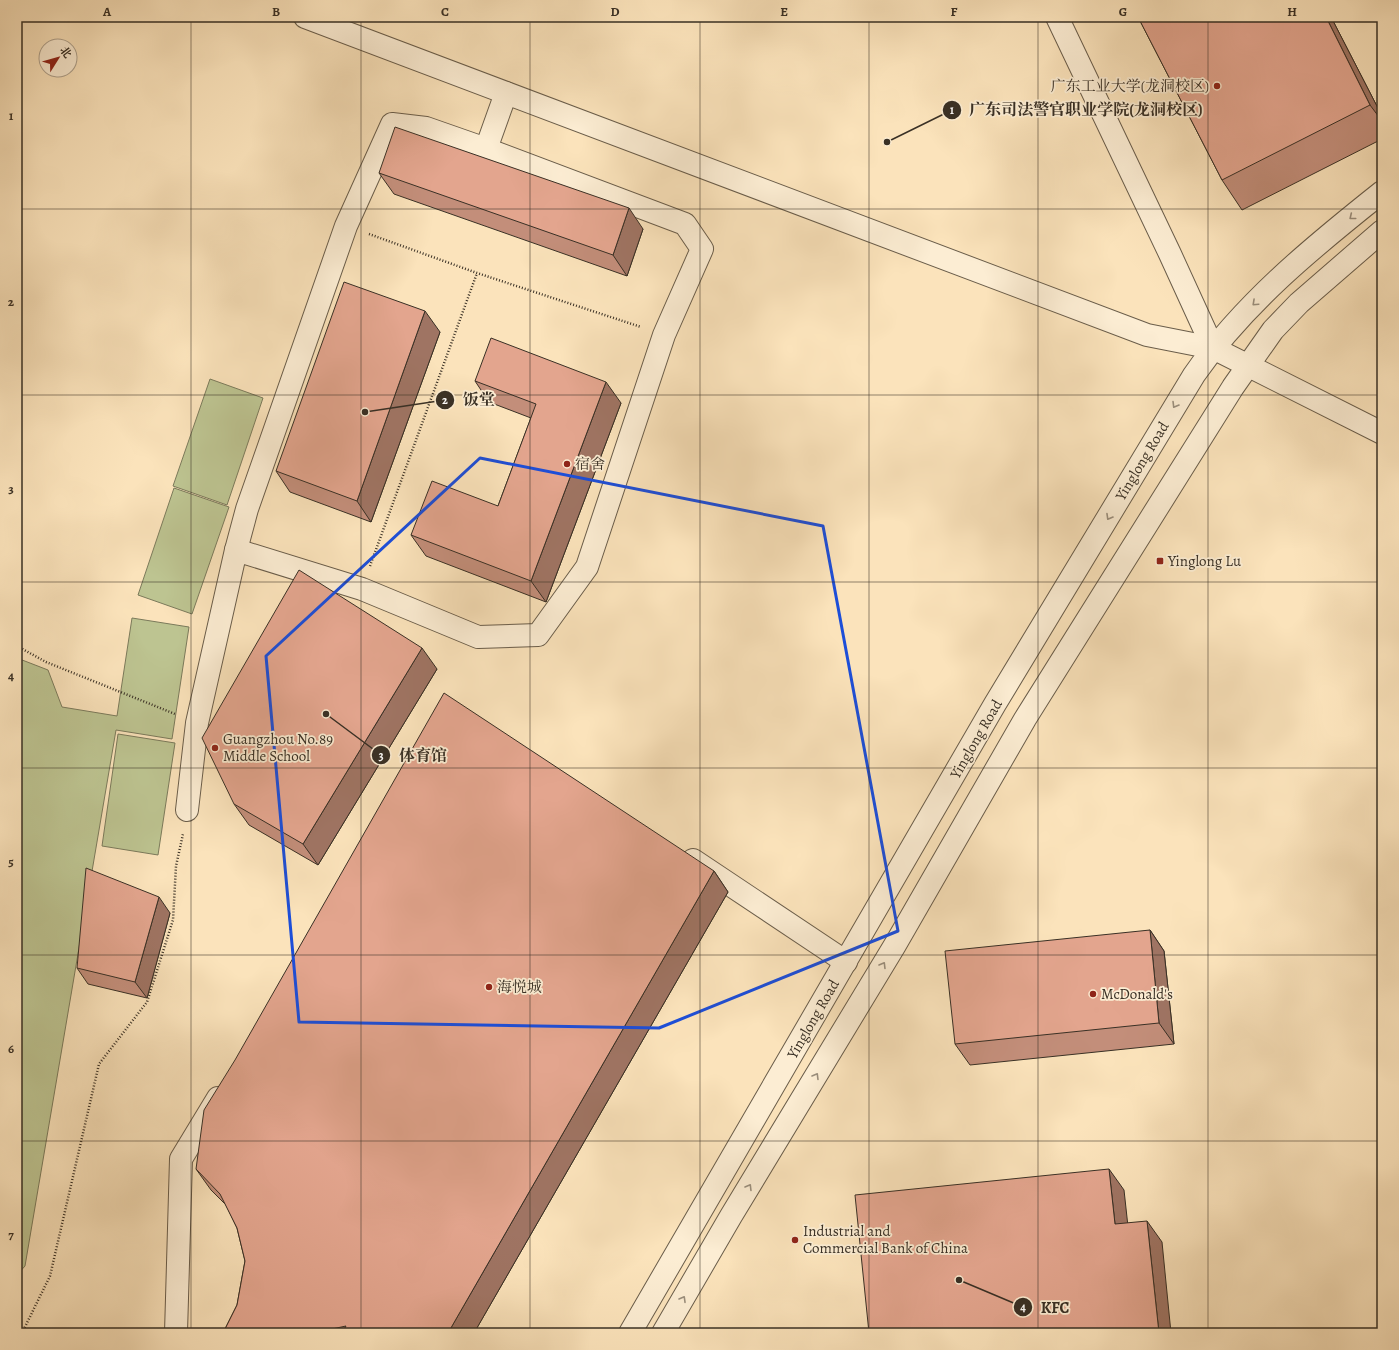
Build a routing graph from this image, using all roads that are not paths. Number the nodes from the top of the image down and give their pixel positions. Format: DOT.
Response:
graph roads {
  1 [pos="305,17"];
  2 [pos="1057,17"];
  3 [pos="506,93"];
  4 [pos="486,148"];
  5 [pos="1382,192"];
  6 [pos="1382,231"];
  7 [pos="1213,348"];
  8 [pos="1249,364"];
  9 [pos="1382,433"];
  10 [pos="236,550"];
  11 [pos="187,810"];
  12 [pos="674,847"];
  13 [pos="846,962"];
  14 [pos="227,1083"];
  15 [pos="176,1333"];
  16 [pos="630,1333"];
  17 [pos="663,1333"];
  1 -- 3 [label="street"];
  2 -- 7 [label="street"];
  3 -- 4 [label="street"];
  3 -- 7 [label="street"];
  4 -- 10 [label="street"];
  4 -- 10 [label="street"];
  5 -- 7 [label="street, Yinglong Road, one-way"];
  6 -- 8 [label="street, Yinglong Road"];
  7 -- 8 [label="street"];
  7 -- 13 [label="street, Yinglong Road, one-way"];
  8 -- 9 [label="street"];
  17 -- 8 [label="street, Yinglong Road, one-way"];
  10 -- 11 [label="street"];
  12 -- 13 [label="street"];
  13 -- 16 [label="street, Yinglong Road"];
  14 -- 15 [label="street"];
}
